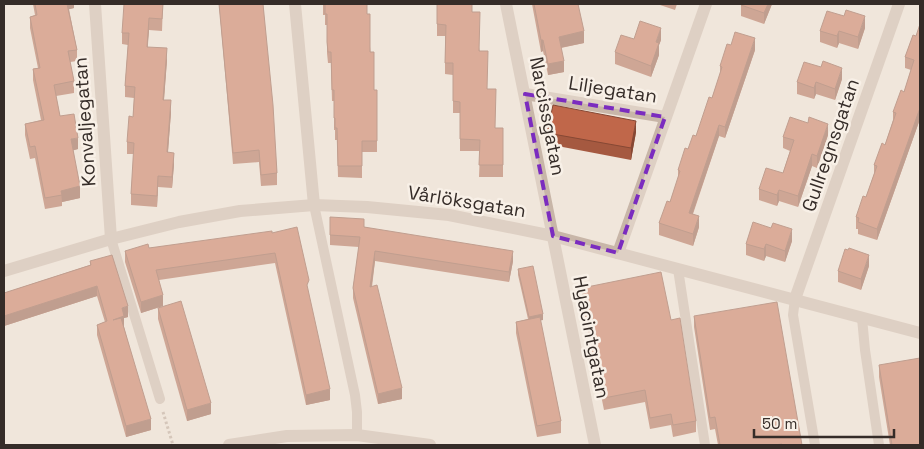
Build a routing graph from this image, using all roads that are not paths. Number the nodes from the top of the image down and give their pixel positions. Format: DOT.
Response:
graph roads {
  1 [pos="95,4"];
  2 [pos="295,4"];
  3 [pos="506,4"];
  4 [pos="706,4"];
  5 [pos="899,4"];
  6 [pos="525,94"];
  7 [pos="665,117"];
  8 [pos="314,205"];
  9 [pos="553,236"];
  10 [pos="110,239"];
  11 [pos="618,253"];
  12 [pos="678,268"];
  13 [pos="4,272"];
  14 [pos="796,299"];
  15 [pos="862,318"];
  16 [pos="920,333"];
  17 [pos="160,399"];
  18 [pos="356,435"];
  19 [pos="229,445"];
  20 [pos="430,445"];
  21 [pos="595,445"];
  22 [pos="705,445"];
  23 [pos="815,445"];
  24 [pos="879,445"];
  1 -- 10 [label="street, Konvaljegatan"];
  2 -- 8 [label="street"];
  3 -- 6 [label="street, Narcissgatan"];
  4 -- 7 [label="street"];
  5 -- 14 [label="street, Gullregnsgatan"];
  6 -- 7 [label="street, Liljegatan"];
  6 -- 9 [label="street, Narcissgatan"];
  7 -- 11 [label="street"];
  8 -- 9 [label="street, Vårlöksgatan"];
  8 -- 10 [label="street, Vårlöksgatan"];
  8 -- 18 [label="lane"];
  9 -- 11 [label="street, Vårlöksgatan"];
  9 -- 21 [label="street, Hyacintgatan"];
  10 -- 13 [label="street, Vårlöksgatan"];
  10 -- 17 [label="lane"];
  11 -- 12 [label="street, Vårlöksgatan"];
  12 -- 14 [label="street, Vårlöksgatan"];
  12 -- 22 [label="lane"];
  14 -- 15 [label="street, Vårlöksgatan"];
  14 -- 23 [label="lane"];
  15 -- 16 [label="street, Vårlöksgatan"];
  15 -- 24 [label="lane"];
  18 -- 19 [label="street"];
  18 -- 20 [label="street"];
}
